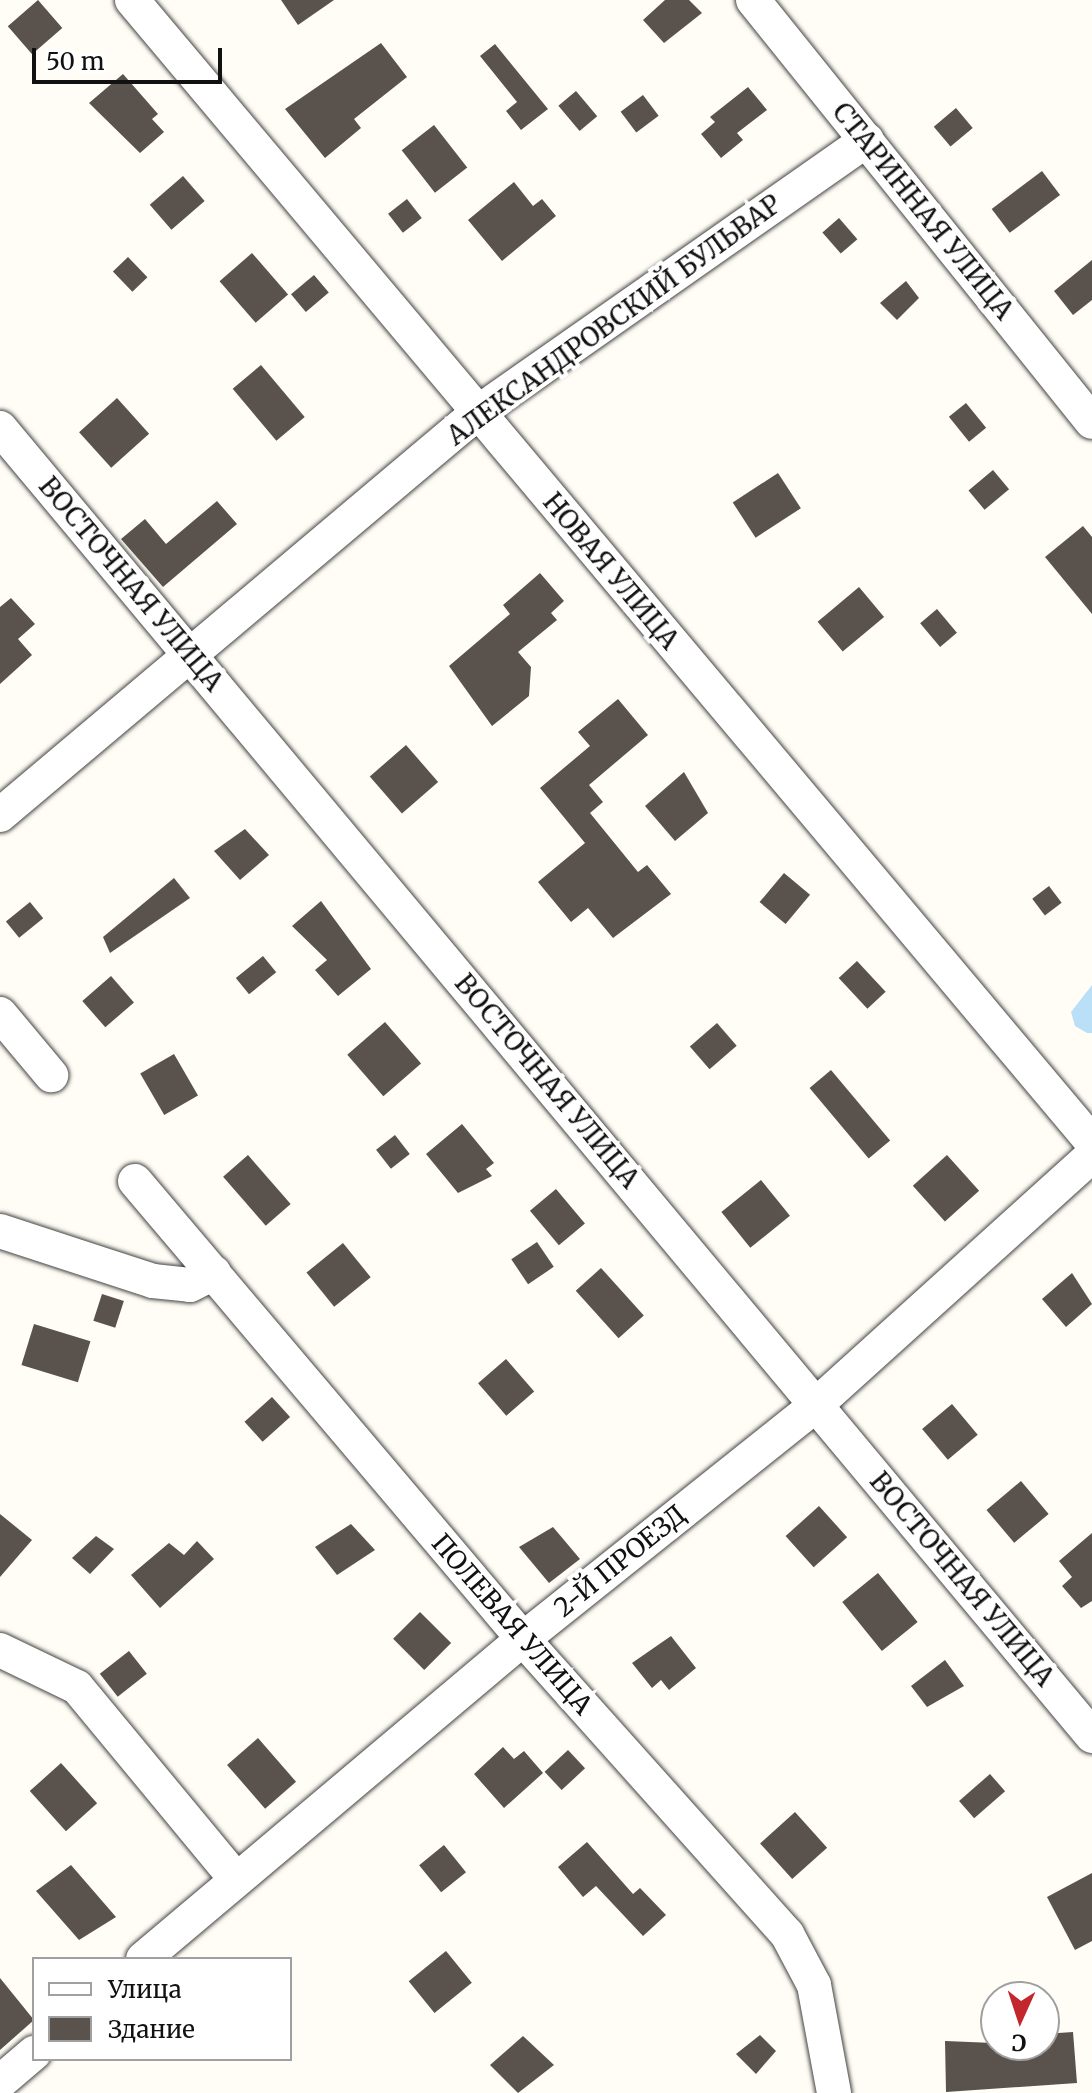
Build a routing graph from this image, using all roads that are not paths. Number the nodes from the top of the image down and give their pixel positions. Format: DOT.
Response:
graph roads {
  1 [pos="132,0"];
  2 [pos="753,0"];
  3 [pos="867,140"];
  4 [pos="477,413"];
  5 [pos="1092,422"];
  6 [pos="0,428"];
  7 [pos="192,655"];
  8 [pos="0,815"];
  9 [pos="0,1014"];
  10 [pos="51,1075"];
  11 [pos="1092,1142"];
  12 [pos="1092,1156"];
  13 [pos="135,1181"];
  14 [pos="0,1231"];
  15 [pos="214,1273"];
  16 [pos="816,1405"];
  17 [pos="523,1639"];
  18 [pos="0,1650"];
  19 [pos="1092,1736"];
  20 [pos="236,1879"];
  21 [pos="145,1957"];
  22 [pos="32,2055"];
  23 [pos="0,2082"];
  24 [pos="834,2093"];
  1 -- 4 [label="street, НОВАЯ УЛИЦА"];
  2 -- 3 [label="street, СТАРИННАЯ УЛИЦА"];
  3 -- 4 [label="street, АЛЕКСАНДРОВСКИЙ БУЛЬВАР"];
  3 -- 5 [label="street, СТАРИННАЯ УЛИЦА"];
  4 -- 7 [label="street, АЛЕКСАНДРОВСКИЙ БУЛЬВАР"];
  4 -- 11 [label="street, НОВАЯ УЛИЦА"];
  6 -- 7 [label="street, ВОСТОЧНАЯ УЛИЦА"];
  7 -- 8 [label="street, АЛЕКСАНДРОВСКИЙ БУЛЬВАР"];
  7 -- 16 [label="street, ВОСТОЧНАЯ УЛИЦА"];
  9 -- 10 [label="street"];
  12 -- 16 [label="street, 2-Й ПРОЕЗД"];
  13 -- 15 [label="street, ПОЛЕВАЯ УЛИЦА"];
  14 -- 15 [label="street"];
  15 -- 17 [label="street, ПОЛЕВАЯ УЛИЦА"];
  16 -- 17 [label="street, 2-Й ПРОЕЗД"];
  16 -- 19 [label="street, ВОСТОЧНАЯ УЛИЦА"];
  17 -- 20 [label="street, 2-Й ПРОЕЗД"];
  17 -- 24 [label="street, ПОЛЕВАЯ УЛИЦА"];
  18 -- 20 [label="street"];
  20 -- 21 [label="street, 2-Й ПРОЕЗД"];
  22 -- 23 [label="street"];
}
